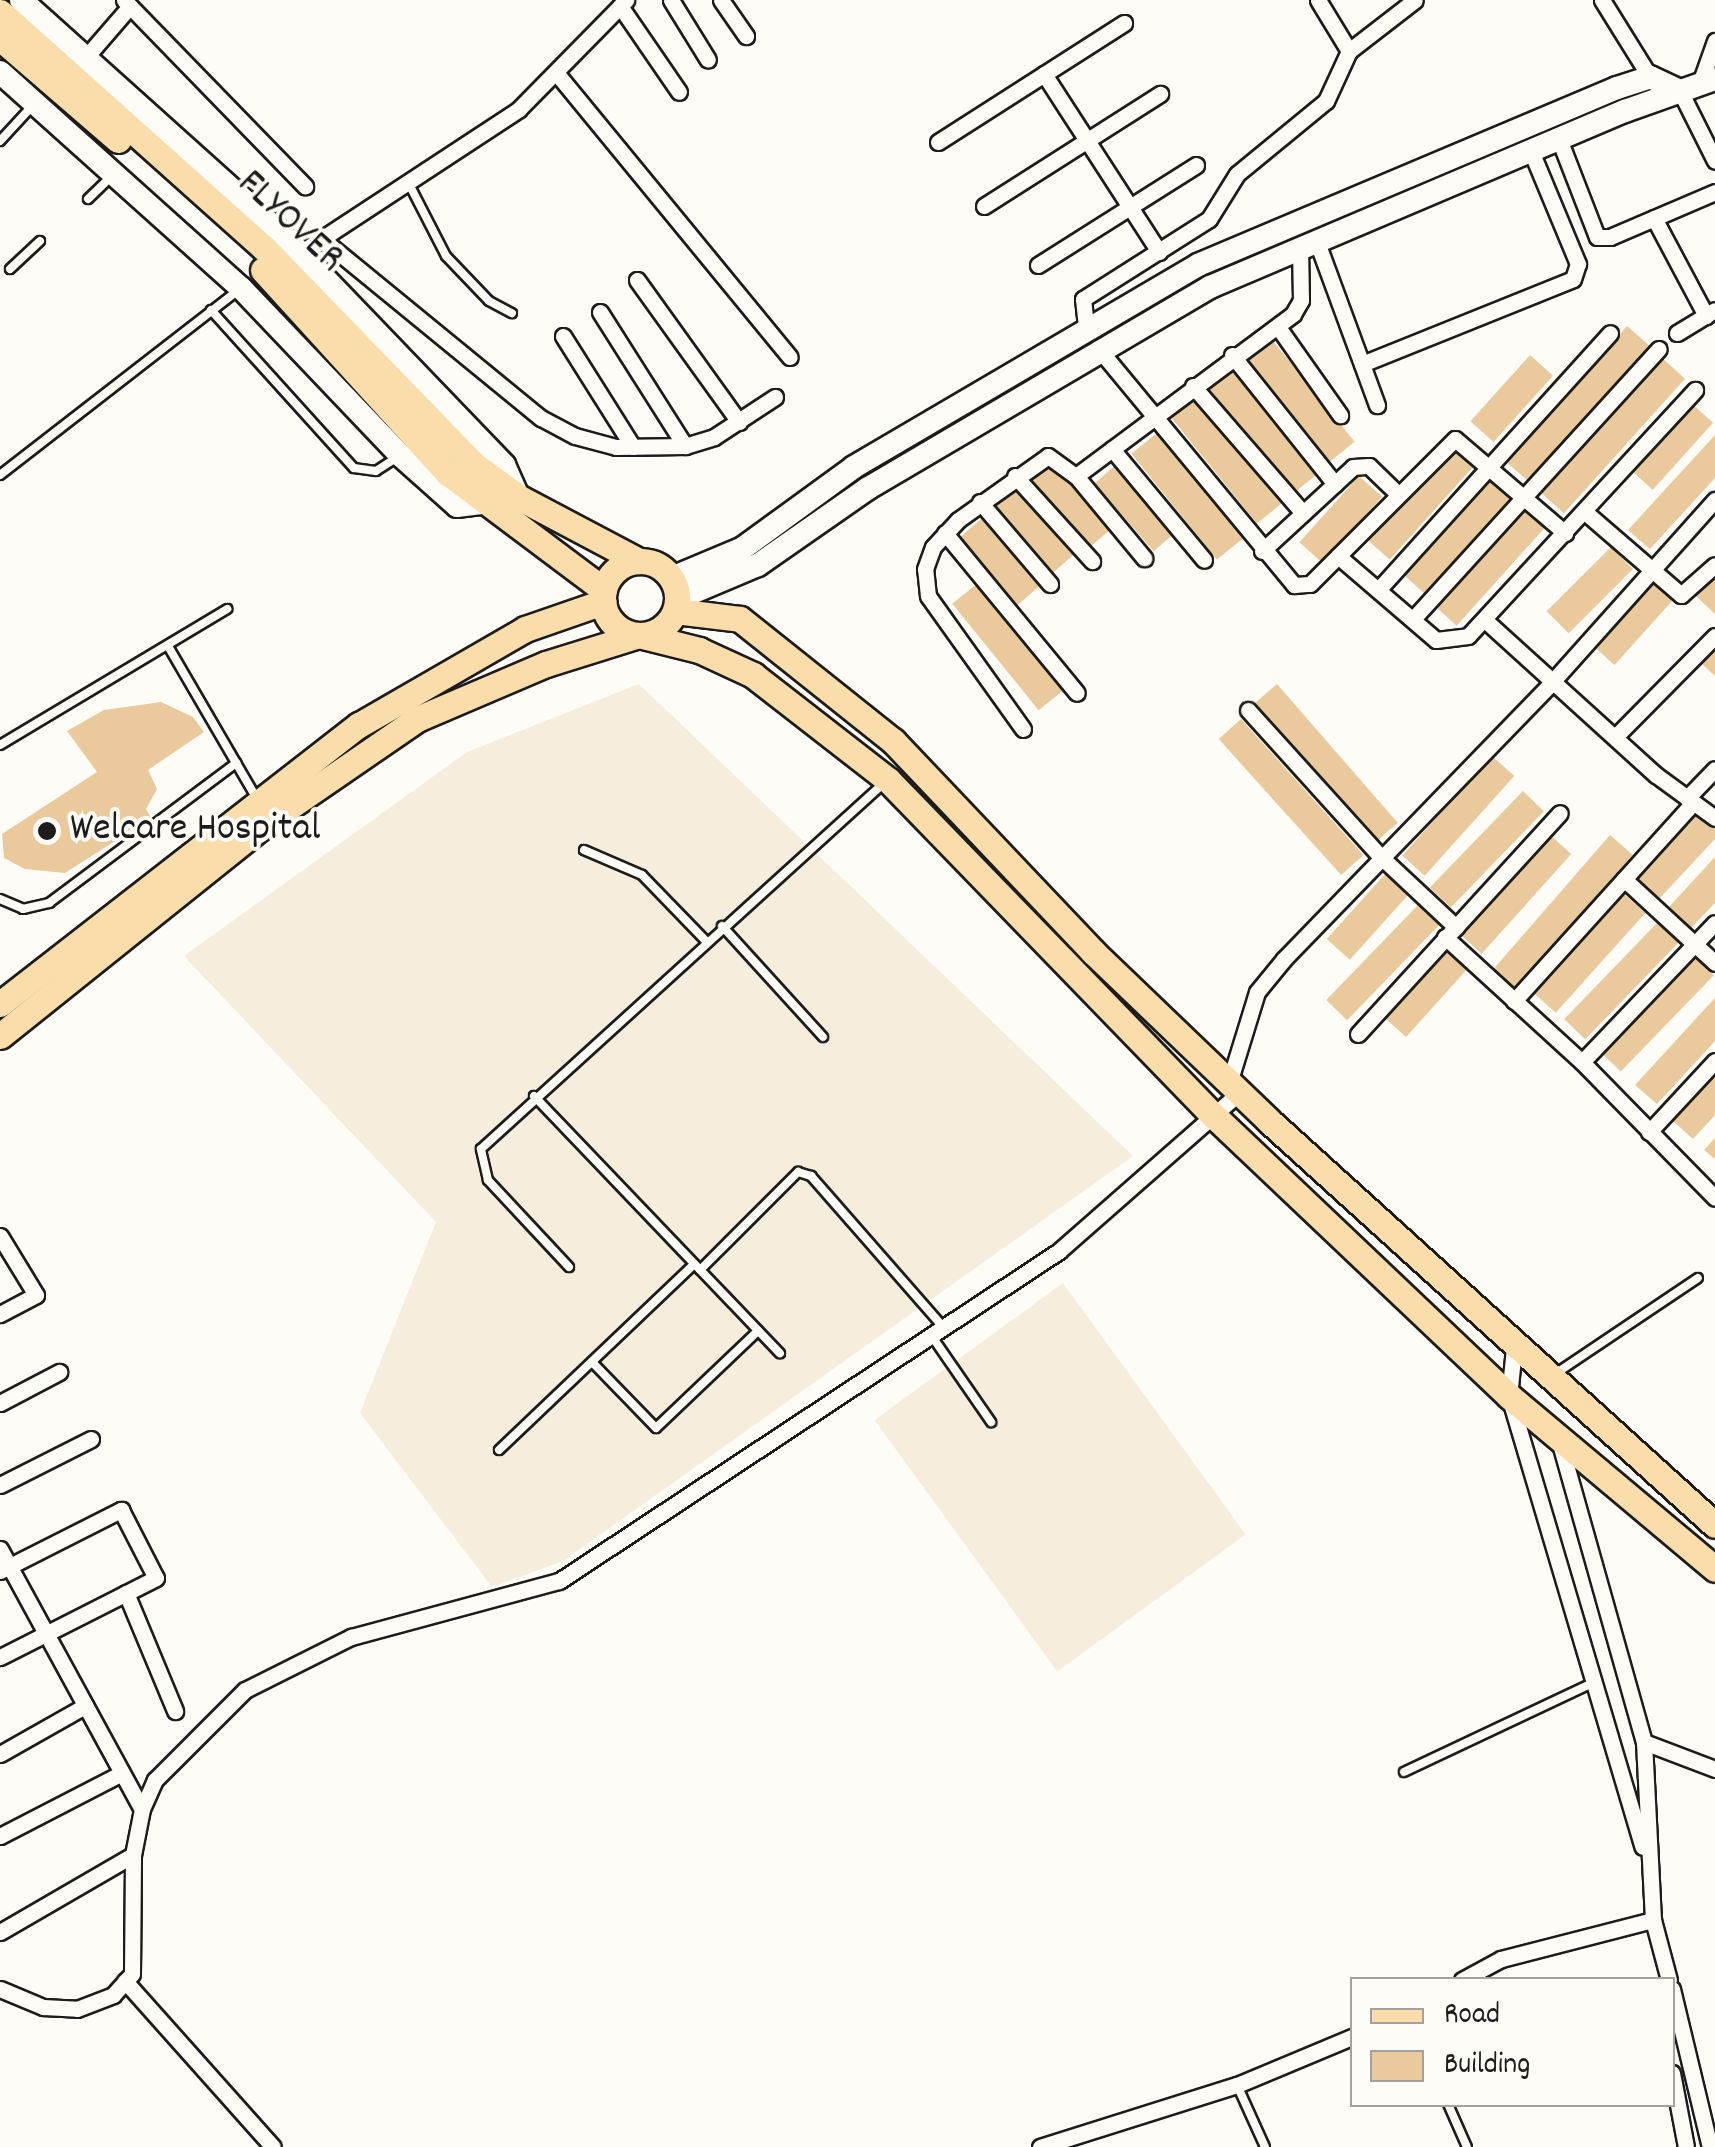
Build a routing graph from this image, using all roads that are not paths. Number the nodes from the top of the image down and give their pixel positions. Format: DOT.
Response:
graph roads {
  1 [pos="22,0"];
  2 [pos="670,0"];
  3 [pos="721,0"];
  4 [pos="1318,0"];
  5 [pos="1602,0"];
  6 [pos="1410,2"];
  7 [pos="127,3"];
  8 [pos="623,3"];
  9 [pos="0,12"];
  10 [pos="1124,23"];
  11 [pos="746,36"];
  12 [pos="0,38"];
  13 [pos="1715,41"];
  14 [pos="1349,51"];
  15 [pos="86,57"];
  16 [pos="708,60"];
  17 [pos="0,72"];
  18 [pos="1044,74"];
  19 [pos="558,76"];
  20 [pos="1650,77"];
  21 [pos="1698,85"];
  22 [pos="680,92"];
  23 [pos="1160,94"];
  24 [pos="35,103"];
  25 [pos="1559,139"];
  26 [pos="1086,141"];
  27 [pos="0,142"];
  28 [pos="938,142"];
  29 [pos="1530,151"];
  30 [pos="1715,161"];
  31 [pos="1196,165"];
  32 [pos="115,174"];
  33 [pos="408,183"];
  34 [pos="305,186"];
  35 [pos="1715,192"];
  36 [pos="88,198"];
  37 [pos="984,206"];
  38 [pos="1130,207"];
  39 [pos="1654,218"];
  40 [pos="322,238"];
  41 [pos="40,241"];
  42 [pos="1308,245"];
  43 [pos="1159,252"];
  44 [pos="300,253"];
  45 [pos="1038,264"];
  46 [pos="10,268"];
  47 [pos="637,280"];
  48 [pos="241,288"];
  49 [pos="211,310"];
  50 [pos="600,312"];
  51 [pos="512,313"];
  52 [pos="1710,313"];
  53 [pos="1086,326"];
  54 [pos="1278,327"];
  55 [pos="1610,333"];
  56 [pos="1677,333"];
  57 [pos="562,336"];
  58 [pos="1098,348"];
  59 [pos="1658,349"];
  60 [pos="1232,355"];
  61 [pos="790,357"];
  62 [pos="1362,364"];
  63 [pos="1194,386"];
  64 [pos="1695,390"];
  65 [pos="776,397"];
  66 [pos="1377,405"];
  67 [pos="1340,415"];
  68 [pos="1154,417"];
  69 [pos="739,422"];
  70 [pos="686,446"];
  71 [pos="633,447"];
  72 [pos="1112,449"];
  73 [pos="400,455"];
  74 [pos="1490,466"];
  75 [pos="460,468"];
  76 [pos="0,475"];
  77 [pos="1015,476"];
  78 [pos="1076,476"];
  79 [pos="1335,484"];
  80 [pos="1398,494"];
  81 [pos="1526,495"];
  82 [pos="518,497"];
  83 [pos="1715,500"];
  84 [pos="980,502"];
  85 [pos="481,503"];
  86 [pos="1584,512"];
  87 [pos="1303,514"];
  88 [pos="945,533"];
  89 [pos="1565,533"];
  90 [pos="1262,551"];
  91 [pos="1338,556"];
  92 [pos="1144,558"];
  93 [pos="1204,560"];
  94 [pos="639,561"];
  95 [pos="1092,561"];
  96 [pos="1715,565"];
  97 [pos="1651,569"];
  98 [pos="1050,584"];
  99 [pos="1378,590"];
  100 [pos="603,596"];
  101 [pos="675,596"];
  102 [pos="226,609"];
  103 [pos="1413,618"];
  104 [pos="1486,621"];
  105 [pos="639,635"];
  106 [pos="1715,636"];
  107 [pos="168,646"];
  108 [pos="1553,681"];
  109 [pos="1077,693"];
  110 [pos="1248,710"];
  111 [pos="1023,729"];
  112 [pos="1615,737"];
  113 [pos="0,745"];
  114 [pos="236,763"];
  115 [pos="1715,769"];
  116 [pos="888,780"];
  117 [pos="1690,800"];
  118 [pos="264,810"];
  119 [pos="1560,813"];
  120 [pos="1715,818"];
  121 [pos="584,850"];
  122 [pos="1380,856"];
  123 [pos="1624,879"];
  124 [pos="0,899"];
  125 [pos="1715,923"];
  126 [pos="722,926"];
  127 [pos="1451,932"];
  128 [pos="705,940"];
  129 [pos="1695,944"];
  130 [pos="1715,963"];
  131 [pos="1514,1000"];
  132 [pos="4,1018"];
  133 [pos="1358,1034"];
  134 [pos="823,1037"];
  135 [pos="1715,1060"];
  136 [pos="1582,1062"];
  137 [pos="1234,1088"];
  138 [pos="534,1096"];
  139 [pos="1214,1116"];
  140 [pos="1650,1132"];
  141 [pos="1715,1198"];
  142 [pos="0,1236"];
  143 [pos="569,1267"];
  144 [pos="697,1267"];
  145 [pos="1698,1278"];
  146 [pos="0,1314"];
  147 [pos="758,1331"];
  148 [pos="937,1331"];
  149 [pos="1514,1348"];
  150 [pos="780,1353"];
  151 [pos="592,1362"];
  152 [pos="59,1372"];
  153 [pos="1552,1377"];
  154 [pos="1509,1396"];
  155 [pos="0,1403"];
  156 [pos="991,1422"];
  157 [pos="1558,1436"];
  158 [pos="91,1439"];
  159 [pos="499,1450"];
  160 [pos="0,1485"];
  161 [pos="1715,1524"];
  162 [pos="0,1550"];
  163 [pos="5,1568"];
  164 [pos="1715,1568"];
  165 [pos="126,1593"];
  166 [pos="46,1634"];
  167 [pos="0,1657"];
  168 [pos="1596,1681"];
  169 [pos="86,1706"];
  170 [pos="175,1711"];
  171 [pos="1644,1742"];
  172 [pos="0,1754"];
  173 [pos="1715,1768"];
  174 [pos="1404,1772"];
  175 [pos="122,1773"];
  176 [pos="142,1809"];
  177 [pos="0,1836"];
  178 [pos="132,1854"];
  179 [pos="1651,1870"];
  180 [pos="1653,1920"];
  181 [pos="0,1932"];
  182 [pos="1665,1974"];
  183 [pos="1467,1977"];
  184 [pos="126,1981"];
  185 [pos="0,1989"];
  186 [pos="1675,2001"];
  187 [pos="1350,2038"];
  188 [pos="1237,2085"];
  189 [pos="1675,2089"];
  190 [pos="1449,2107"];
  191 [pos="273,2147"];
  192 [pos="1040,2147"];
  193 [pos="1265,2147"];
  194 [pos="1467,2147"];
  195 [pos="1686,2147"];
  196 [pos="1710,2147"];
  1 -- 15 [label="street"];
  2 -- 16 [label="street"];
  3 -- 11 [label="street"];
  4 -- 14 [label="street"];
  5 -- 20 [label="street"];
  6 -- 14 [label="street"];
  7 -- 15 [label="street"];
  7 -- 34 [label="street"];
  8 -- 19 [label="street"];
  8 -- 22 [label="street"];
  9 -- 75 [label="main road, FLYOVER"];
  10 -- 18 [label="street"];
  12 -- 75 [label="main road, FLYOVER"];
  13 -- 21 [label="street"];
  14 -- 43 [label="street"];
  15 -- 44 [label="street"];
  17 -- 24 [label="street"];
  18 -- 26 [label="street"];
  18 -- 28 [label="street"];
  19 -- 33 [label="street"];
  19 -- 61 [label="street"];
  20 -- 21 [label="street"];
  20 -- 53 [label="street"];
  21 -- 25 [label="street"];
  21 -- 30 [label="street"];
  23 -- 26 [label="street"];
  24 -- 27 [label="lane"];
  24 -- 32 [label="street"];
  25 -- 29 [label="street"];
  25 -- 39 [label="street"];
  26 -- 37 [label="street"];
  26 -- 38 [label="street"];
  29 -- 42 [label="street"];
  29 -- 62 [label="street"];
  31 -- 38 [label="street"];
  32 -- 36 [label="lane"];
  32 -- 48 [label="street"];
  33 -- 40 [label="street"];
  33 -- 51 [label="lane"];
  35 -- 39 [label="street"];
  38 -- 43 [label="street"];
  38 -- 45 [label="street"];
  39 -- 52 [label="street"];
  40 -- 44 [label="street"];
  40 -- 71 [label="street"];
  41 -- 46 [label="lane"];
  42 -- 54 [label="street"];
  42 -- 58 [label="street"];
  42 -- 62 [label="street"];
  43 -- 53 [label="street"];
  44 -- 82 [label="street"];
  47 -- 69 [label="street"];
  48 -- 49 [label="lane"];
  48 -- 73 [label="street"];
  49 -- 73 [label="lane"];
  49 -- 76 [label="lane"];
  50 -- 70 [label="street"];
  52 -- 56 [label="street"];
  53 -- 101 [label="street"];
  54 -- 60 [label="street"];
  54 -- 67 [label="street"];
  55 -- 74 [label="street"];
  57 -- 71 [label="street"];
  58 -- 68 [label="street"];
  58 -- 101 [label="street"];
  59 -- 81 [label="street"];
  60 -- 63 [label="street"];
  60 -- 79 [label="street"];
  62 -- 66 [label="street"];
  63 -- 68 [label="street"];
  63 -- 87 [label="street"];
  64 -- 86 [label="street"];
  65 -- 69 [label="street"];
  68 -- 72 [label="street"];
  68 -- 90 [label="street"];
  69 -- 70 [label="street"];
  70 -- 71 [label="street"];
  72 -- 78 [label="street"];
  72 -- 93 [label="street"];
  73 -- 85 [label="street"];
  74 -- 80 [label="street"];
  74 -- 81 [label="street"];
  74 -- 99 [label="street"];
  75 -- 82 [label="main road, FLYOVER"];
  75 -- 85 [label="main road, FLYOVER"];
  77 -- 78 [label="street"];
  77 -- 84 [label="street"];
  77 -- 95 [label="street"];
  78 -- 92 [label="street"];
  79 -- 80 [label="street"];
  79 -- 87 [label="street"];
  80 -- 91 [label="street"];
  81 -- 89 [label="street"];
  81 -- 103 [label="street"];
  82 -- 94 [label="main road, FLYOVER"];
  83 -- 97 [label="street"];
  84 -- 88 [label="street"];
  84 -- 98 [label="street"];
  85 -- 100 [label="main road, FLYOVER"];
  86 -- 89 [label="street"];
  86 -- 97 [label="street"];
  87 -- 90 [label="street"];
  88 -- 109 [label="street"];
  88 -- 111 [label="street"];
  89 -- 104 [label="street"];
  90 -- 91 [label="street"];
  91 -- 99 [label="street"];
  94 -- 100 [label="main road"];
  94 -- 101 [label="main road"];
  96 -- 97 [label="street"];
  97 -- 108 [label="street"];
  99 -- 103 [label="street"];
  100 -- 105 [label="main road"];
  100 -- 118 [label="main road"];
  101 -- 105 [label="main road"];
  101 -- 137 [label="main road"];
  102 -- 107 [label="lane"];
  103 -- 104 [label="street"];
  104 -- 108 [label="street"];
  105 -- 116 [label="main road"];
  105 -- 118 [label="main road"];
  106 -- 112 [label="street"];
  107 -- 113 [label="lane"];
  107 -- 114 [label="lane"];
  108 -- 112 [label="street"];
  108 -- 122 [label="street"];
  110 -- 122 [label="street"];
  112 -- 117 [label="street"];
  114 -- 118 [label="lane"];
  114 -- 124 [label="lane"];
  115 -- 117 [label="street"];
  116 -- 126 [label="lane"];
  116 -- 139 [label="main road"];
  117 -- 120 [label="street"];
  117 -- 123 [label="street"];
  118 -- 132 [label="main road"];
  119 -- 127 [label="street"];
  121 -- 128 [label="lane"];
  122 -- 127 [label="street"];
  122 -- 137 [label="street"];
  123 -- 129 [label="street"];
  123 -- 131 [label="street"];
  125 -- 129 [label="street"];
  126 -- 128 [label="lane"];
  126 -- 134 [label="lane"];
  127 -- 131 [label="street"];
  127 -- 133 [label="street"];
  128 -- 138 [label="lane"];
  129 -- 130 [label="street"];
  129 -- 136 [label="street"];
  131 -- 136 [label="street"];
  135 -- 140 [label="street"];
  136 -- 140 [label="street"];
  137 -- 139 [label="street"];
  137 -- 149 [label="main road"];
  138 -- 143 [label="lane"];
  138 -- 144 [label="lane"];
  139 -- 148 [label="street"];
  139 -- 154 [label="main road"];
  140 -- 141 [label="street"];
  142 -- 146 [label="street"];
  144 -- 147 [label="lane"];
  144 -- 148 [label="lane"];
  144 -- 151 [label="lane"];
  145 -- 153 [label="lane"];
  147 -- 150 [label="lane"];
  147 -- 151 [label="lane"];
  148 -- 156 [label="lane"];
  148 -- 176 [label="street"];
  149 -- 153 [label="main road"];
  149 -- 154 [label="street"];
  151 -- 159 [label="lane"];
  152 -- 155 [label="street"];
  153 -- 161 [label="main road"];
  154 -- 157 [label="main road"];
  154 -- 168 [label="street"];
  157 -- 164 [label="main road"];
  157 -- 171 [label="street"];
  158 -- 160 [label="street"];
  162 -- 163 [label="street"];
  163 -- 165 [label="street"];
  163 -- 166 [label="street"];
  165 -- 166 [label="street"];
  165 -- 170 [label="street"];
  166 -- 167 [label="street"];
  166 -- 169 [label="street"];
  168 -- 174 [label="lane"];
  168 -- 179 [label="street"];
  169 -- 172 [label="street"];
  169 -- 175 [label="street"];
  171 -- 173 [label="street"];
  171 -- 179 [label="street"];
  175 -- 176 [label="street"];
  175 -- 177 [label="street"];
  176 -- 178 [label="street"];
  178 -- 181 [label="street"];
  178 -- 184 [label="street"];
  179 -- 180 [label="street"];
  180 -- 182 [label="street"];
  180 -- 183 [label="street"];
  184 -- 185 [label="street"];
  184 -- 191 [label="street"];
  186 -- 196 [label="street"];
  187 -- 188 [label="street"];
  188 -- 192 [label="street"];
  188 -- 193 [label="lane"];
  189 -- 195 [label="street"];
  190 -- 194 [label="lane"];
}
